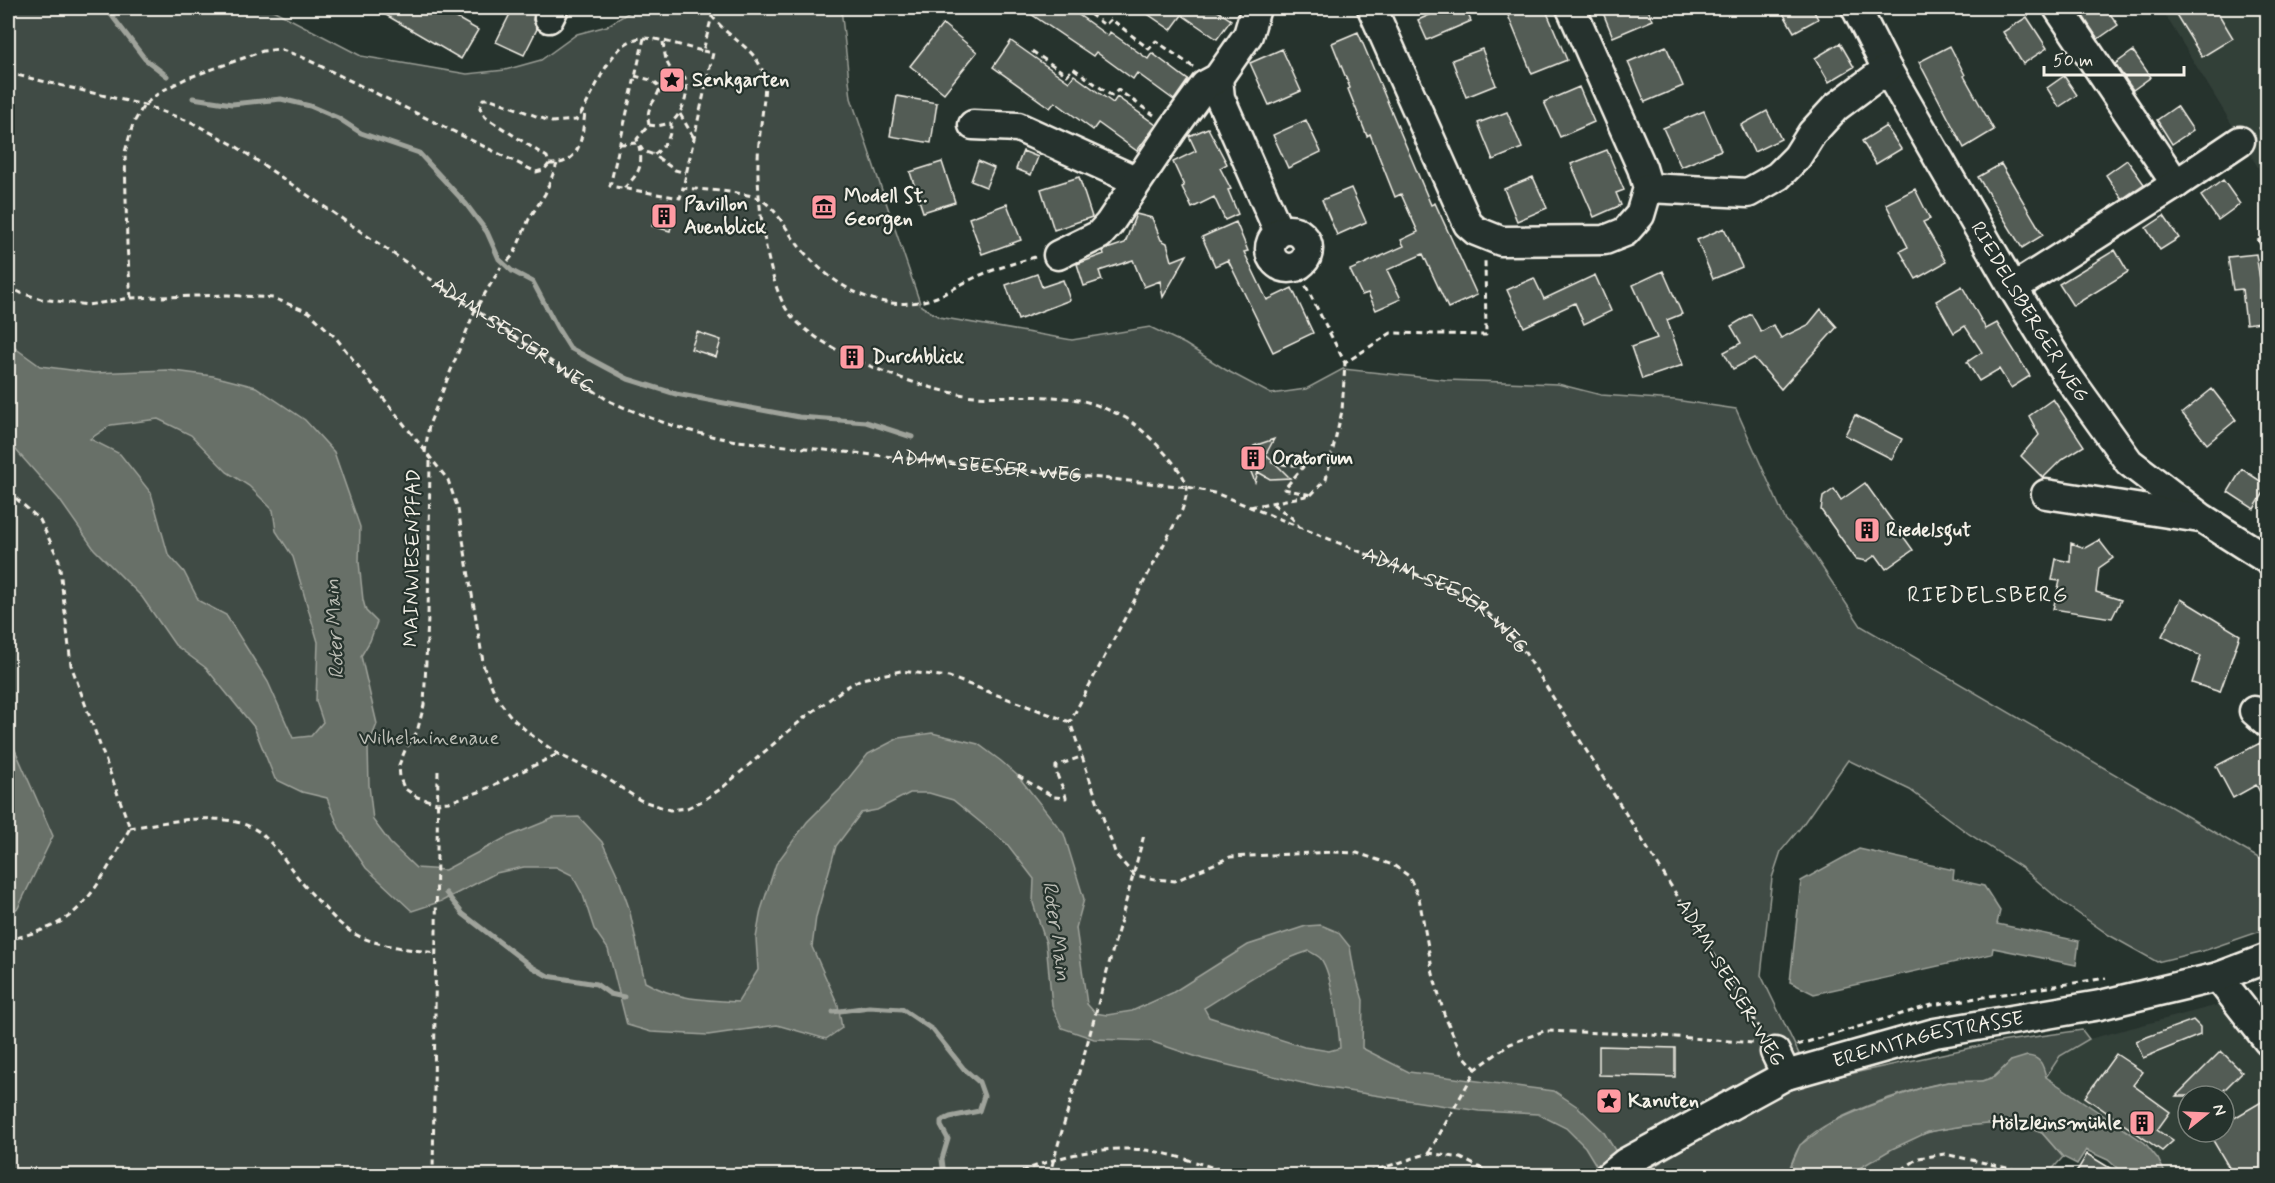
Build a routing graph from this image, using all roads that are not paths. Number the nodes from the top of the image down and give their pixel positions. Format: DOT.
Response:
graph roads {
  1 [pos="1256,8"];
  2 [pos="1372,8"];
  3 [pos="1571,8"];
  4 [pos="1857,8"];
  5 [pos="2058,8"];
  6 [pos="1887,69"];
  7 [pos="1215,79"];
  8 [pos="973,125"];
  9 [pos="2240,141"];
  10 [pos="1137,181"];
  11 [pos="2176,184"];
  12 [pos="1648,188"];
  13 [pos="1058,255"];
  14 [pos="1296,267"];
  15 [pos="2013,288"];
  16 [pos="2046,494"];
  17 [pos="2202,518"];
  18 [pos="2268,560"];
  19 [pos="2268,958"];
  20 [pos="2218,977"];
  21 [pos="2268,1041"];
  22 [pos="1617,1169"];
  1 -- 7 [label="street"];
  2 -- 12 [label="street"];
  3 -- 12 [label="street"];
  4 -- 6 [label="street, RIEDELSBERGER WEG"];
  5 -- 11 [label="street"];
  6 -- 12 [label="street"];
  6 -- 15 [label="street, RIEDELSBERGER WEG"];
  7 -- 10 [label="street"];
  7 -- 14 [label="street"];
  8 -- 10 [label="street"];
  9 -- 11 [label="street"];
  10 -- 13 [label="street"];
  11 -- 15 [label="street"];
  15 -- 17 [label="street, RIEDELSBERGER WEG"];
  16 -- 17 [label="street"];
  17 -- 18 [label="street, RIEDELSBERGER WEG"];
  19 -- 20 [label="street, EREMITAGESTRASSE"];
  20 -- 21 [label="street"];
  20 -- 22 [label="street, EREMITAGESTRASSE"];
}
